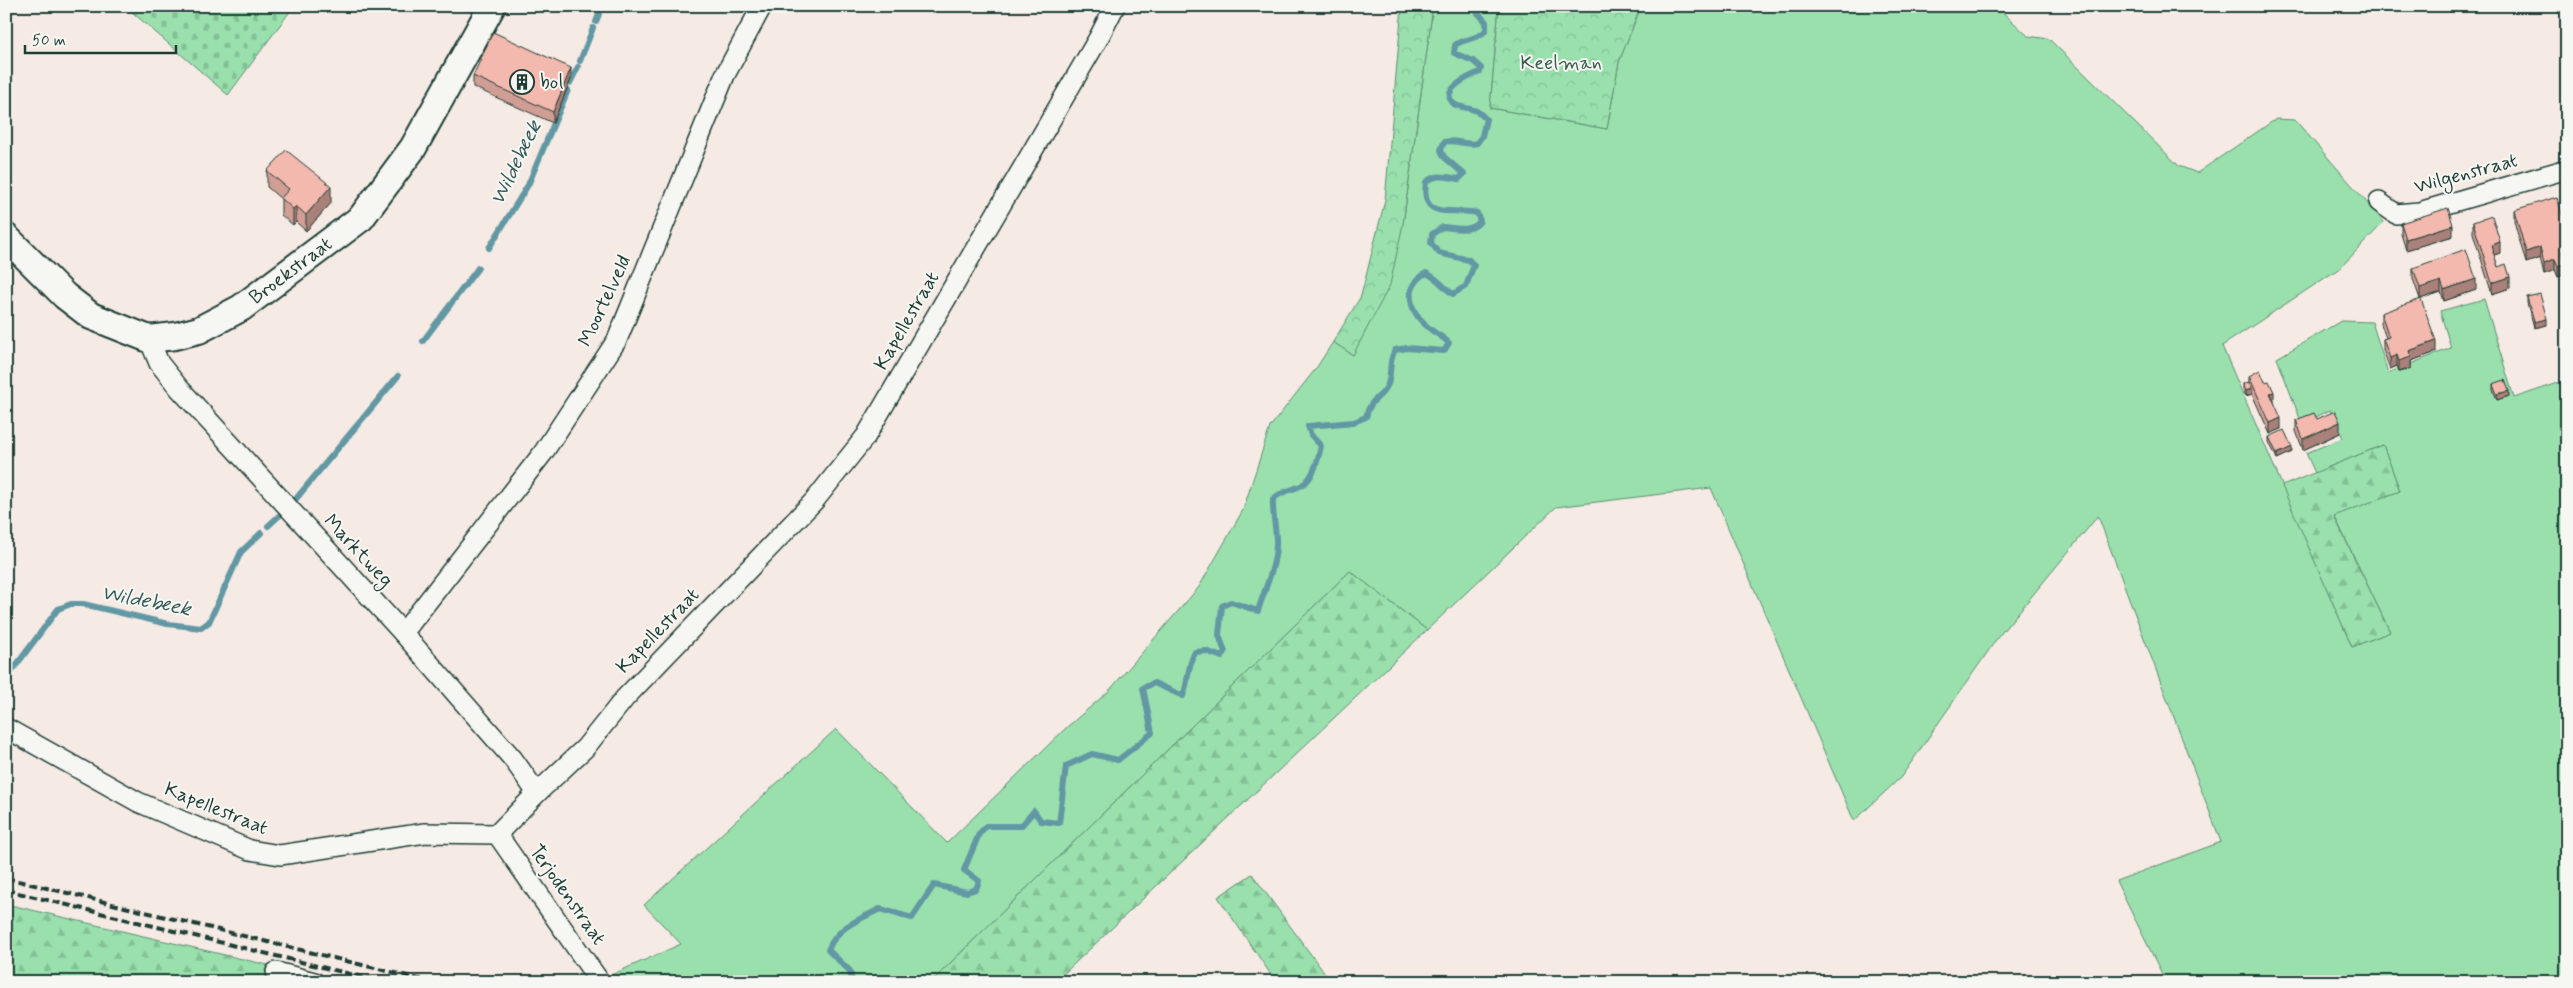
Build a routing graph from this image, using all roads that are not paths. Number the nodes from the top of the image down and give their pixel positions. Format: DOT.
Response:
graph roads {
  1 [pos="492,6"];
  2 [pos="762,6"];
  3 [pos="1115,6"];
  4 [pos="2567,169"];
  5 [pos="2378,202"];
  6 [pos="6,237"];
  7 [pos="149,339"];
  8 [pos="403,633"];
  9 [pos="6,728"];
  10 [pos="537,793"];
  11 [pos="497,834"];
  12 [pos="276,972"];
  13 [pos="314,982"];
  14 [pos="600,982"];
  1 -- 7 [label="street, Broekstraat"];
  2 -- 8 [label="street, Moortelveld"];
  3 -- 10 [label="street, Kapellestraat"];
  4 -- 5 [label="street, Wilgenstraat"];
  6 -- 7 [label="street, Broekstraat"];
  7 -- 8 [label="street, Marktweg"];
  8 -- 10 [label="street, Marktweg"];
  9 -- 11 [label="street, Kapellestraat"];
  10 -- 11 [label="street, Kapellestraat"];
  11 -- 14 [label="street, Terjodenstraat"];
  12 -- 13 [label="street"];
}
